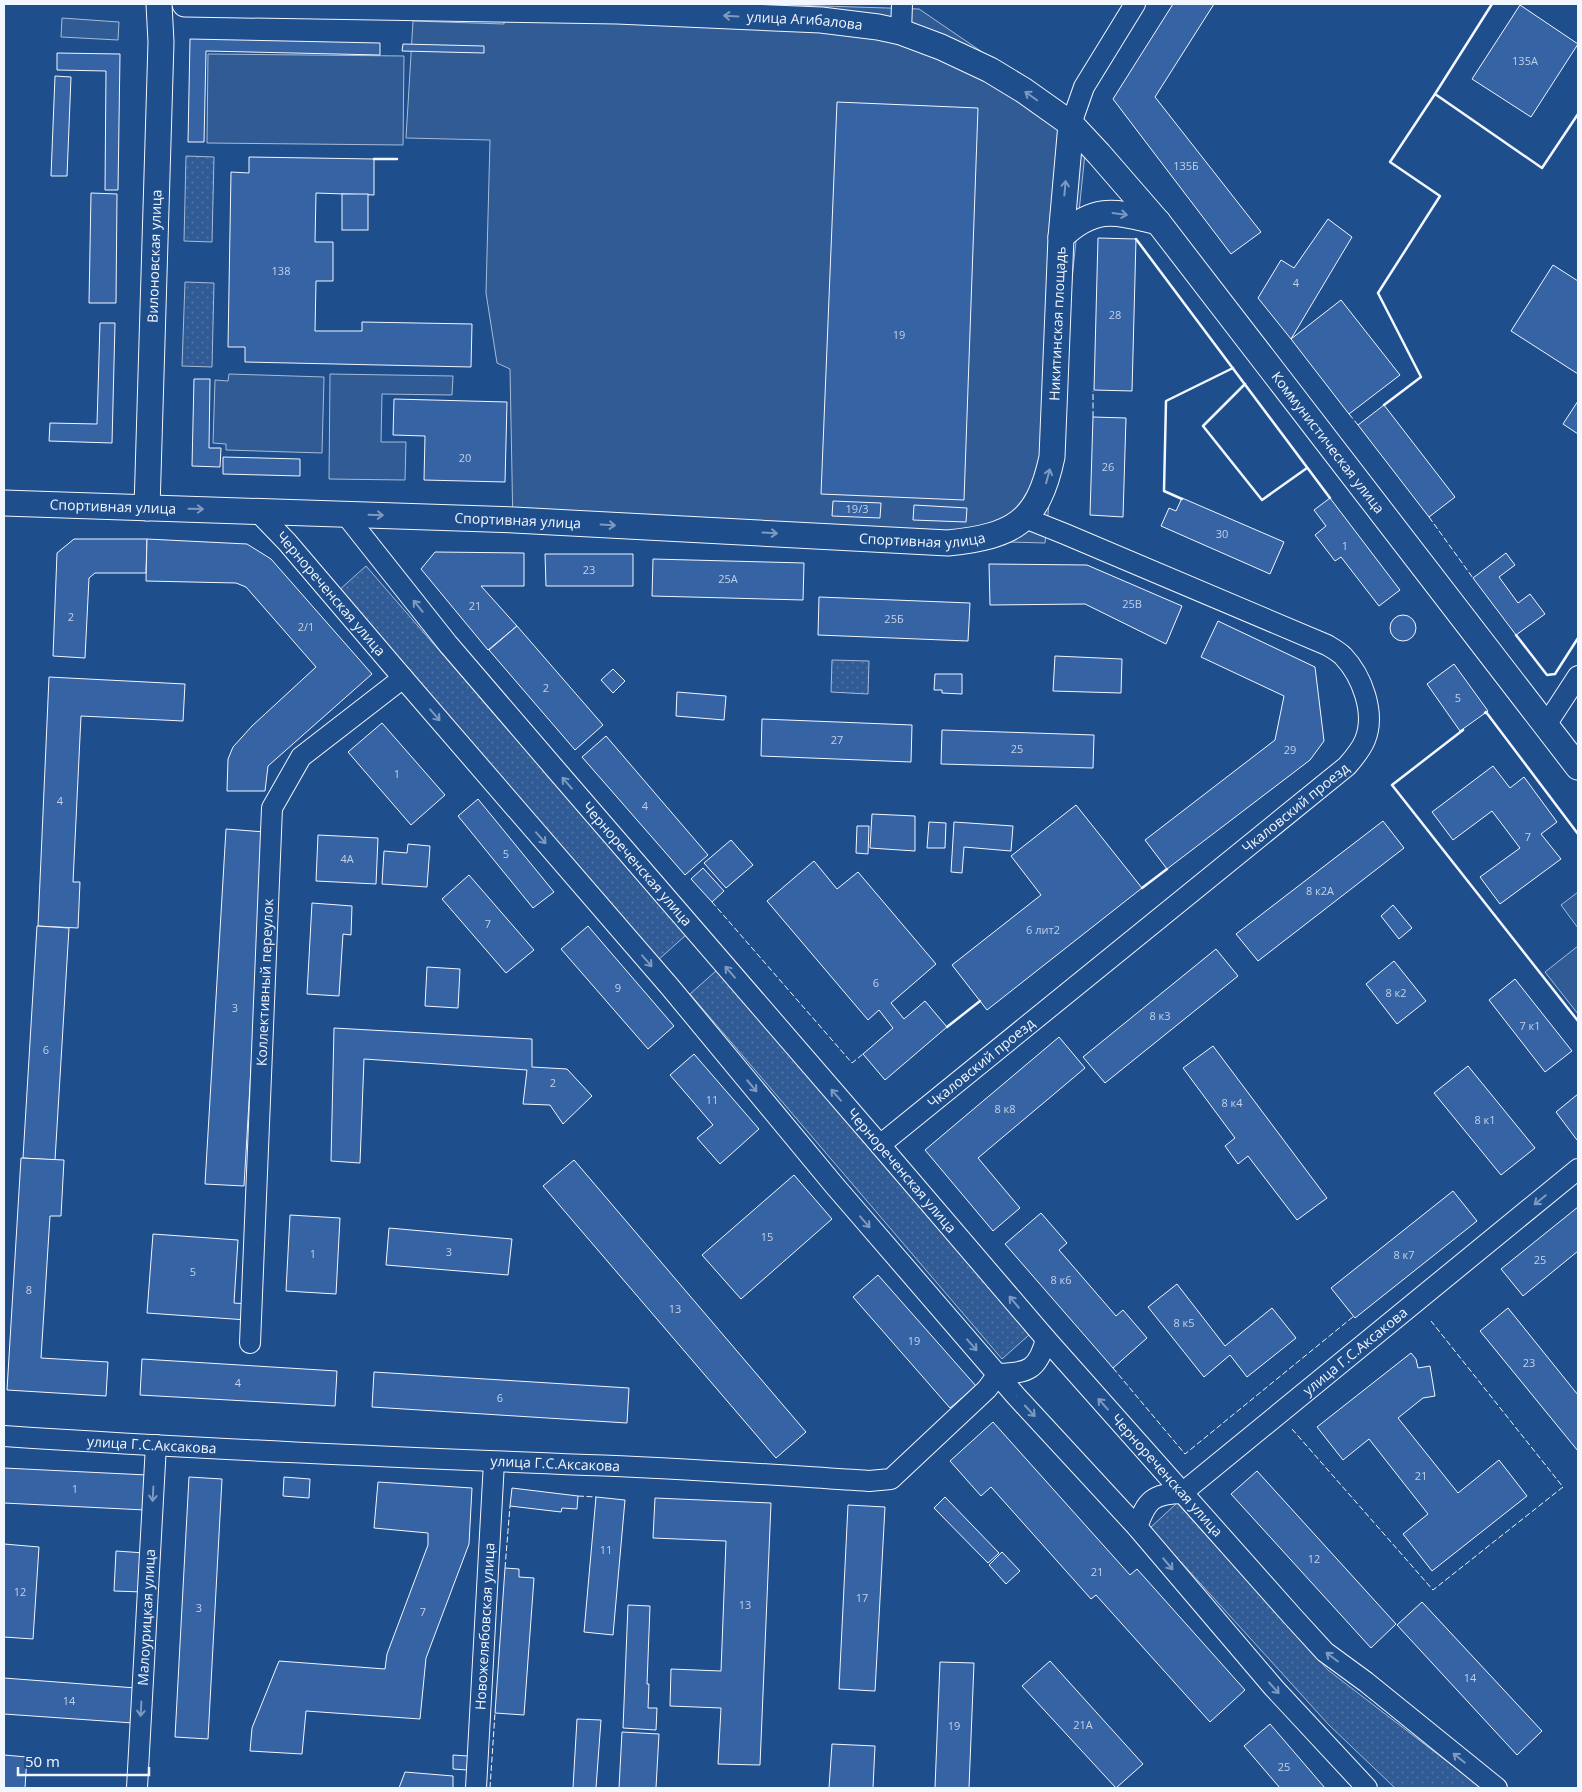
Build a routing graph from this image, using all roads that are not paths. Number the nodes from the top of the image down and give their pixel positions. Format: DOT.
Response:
graph roads {
  1 [pos="159,4"];
  2 [pos="185,4"];
  3 [pos="902,4"];
  4 [pos="1135,4"];
  5 [pos="901,32"];
  6 [pos="1071,124"];
  7 [pos="1158,222"];
  8 [pos="1061,237"];
  9 [pos="4,504"];
  10 [pos="147,508"];
  11 [pos="257,511"];
  12 [pos="345,514"];
  13 [pos="1025,518"];
  14 [pos="1578,676"];
  15 [pos="403,678"];
  16 [pos="1546,725"];
  17 [pos="1578,767"];
  18 [pos="880,1145"];
  19 [pos="1578,1169"];
  20 [pos="1046,1339"];
  21 [pos="250,1343"];
  22 [pos="998,1374"];
  23 [pos="4,1436"];
  24 [pos="156,1446"];
  25 [pos="494,1462"];
  26 [pos="1182,1493"];
  27 [pos="1137,1527"];
  28 [pos="137,1788"];
  29 [pos="476,1788"];
  30 [pos="1367,1788"];
  31 [pos="1497,1788"];
  1 -- 10 [label="main road, Вилоновская улица"];
  5 -- 2 [label="main road, улица Агибалова, one-way"];
  3 -- 5 [label="street"];
  4 -- 6 [label="street"];
  6 -- 5 [label="main road, улица Агибалова, one-way"];
  6 -- 7 [label="main road, Коммунистическая улица"];
  8 -- 6 [label="main road, Никитинская площадь, one-way"];
  8 -- 7 [label="main road, one-way"];
  7 -- 16 [label="main road, Коммунистическая улица"];
  13 -- 8 [label="main road, Никитинская площадь, one-way"];
  9 -- 10 [label="main road, Спортивная улица"];
  10 -- 11 [label="main road, Спортивная улица, one-way"];
  11 -- 12 [label="main road, Спортивная улица"];
  11 -- 15 [label="street, Чернореченская улица"];
  12 -- 13 [label="main road, Спортивная улица, one-way"];
  18 -- 12 [label="street, Чернореченская улица, one-way"];
  13 -- 18 [label="street, Чкаловский проезд"];
  14 -- 16 [label="street"];
  15 -- 21 [label="street, Коллективный переулок"];
  15 -- 22 [label="street, Чернореченская улица, one-way"];
  16 -- 17 [label="main road, Коммунистическая улица"];
  20 -- 18 [label="street, Чернореченская улица, one-way"];
  19 -- 26 [label="street, улица Г.С.Аксакова, one-way"];
  20 -- 22 [label="street"];
  26 -- 20 [label="street, Чернореченская улица, one-way"];
  22 -- 25 [label="street, улица Г.С.Аксакова"];
  22 -- 27 [label="street, Чернореченская улица, one-way"];
  23 -- 24 [label="street, улица Г.С.Аксакова"];
  24 -- 25 [label="street, улица Г.С.Аксакова"];
  24 -- 28 [label="street, Малоурицкая улица, one-way"];
  25 -- 29 [label="street, Новожелябовская улица"];
  26 -- 27 [label="street"];
  31 -- 26 [label="street, Чернореченская улица, one-way"];
  27 -- 30 [label="street, Чернореченская улица, one-way"];
}
